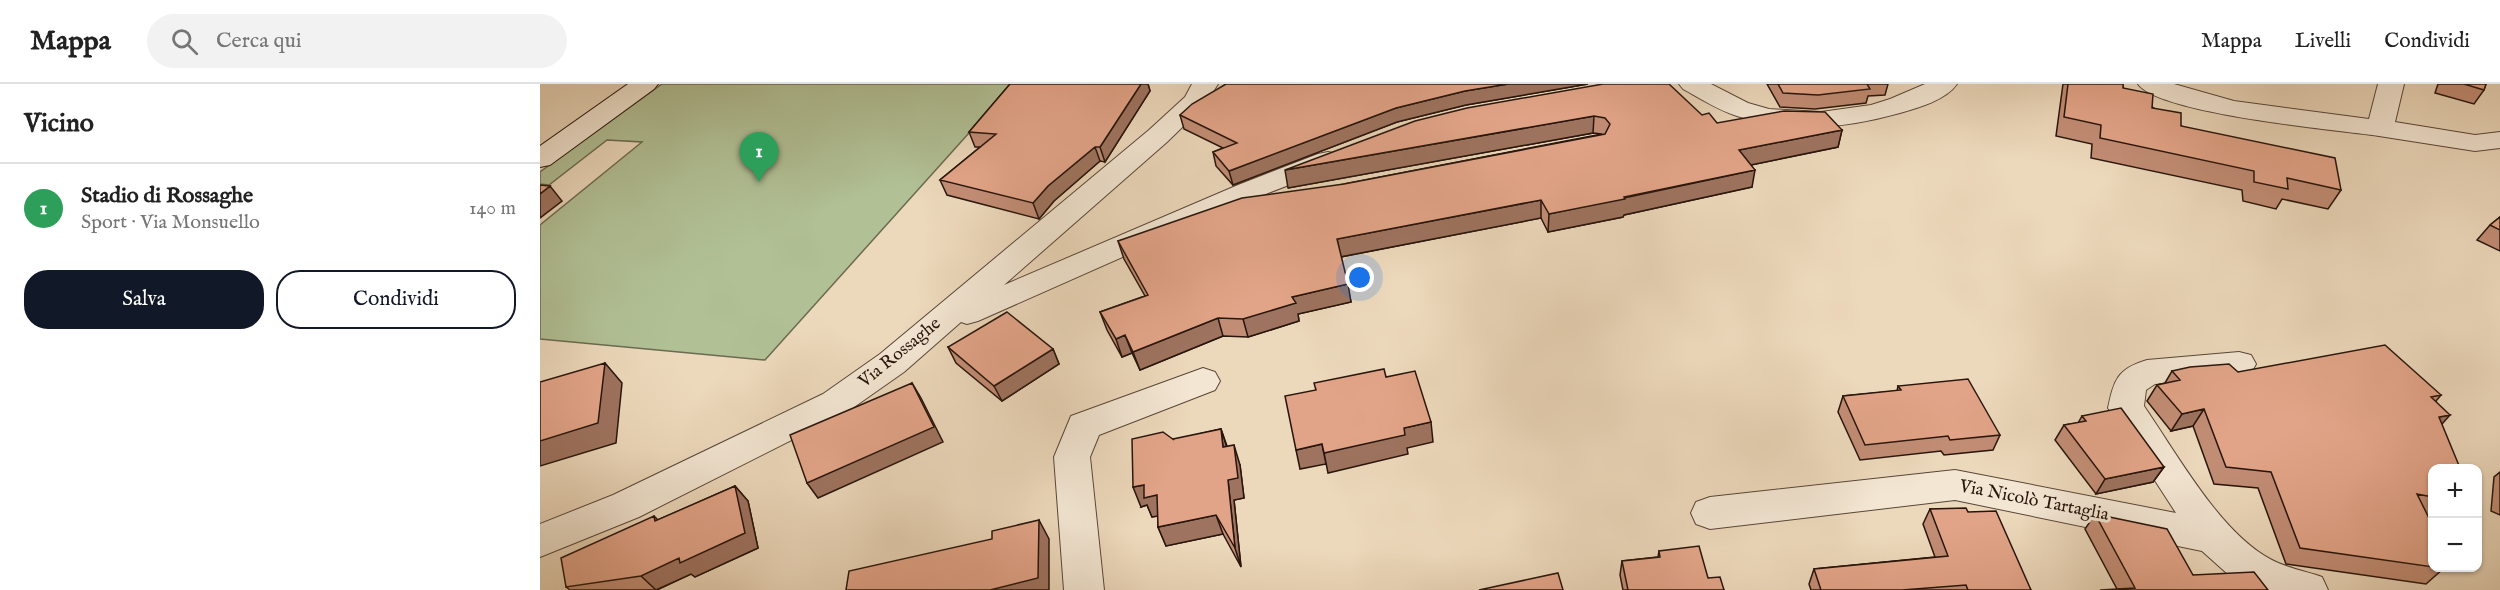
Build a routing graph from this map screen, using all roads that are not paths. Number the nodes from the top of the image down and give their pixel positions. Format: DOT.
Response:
graph roads {
  1 [pos="645,84"];
  2 [pos="1205,84"];
  3 [pos="1692,84"];
  4 [pos="1944,84"];
  5 [pos="2151,84"];
  6 [pos="2391,84"];
  7 [pos="2380,128"];
  8 [pos="2500,140"];
  9 [pos="1354,150"];
  10 [pos="540,159"];
  11 [pos="1300,197"];
  12 [pos="1220,203"];
  13 [pos="934,327"];
  14 [pos="2239,364"];
  15 [pos="1203,381"];
  16 [pos="1710,513"];
  17 [pos="2213,537"];
  18 [pos="540,541"];
  19 [pos="1084,590"];
  20 [pos="2308,590"];
  1 -- 10 [label="street"];
  2 -- 13 [label="street, Via Rossaghe"];
  3 -- 4 [label="street"];
  5 -- 7 [label="street"];
  6 -- 7 [label="street"];
  7 -- 8 [label="street"];
  9 -- 12 [label="street"];
  11 -- 12 [label="street"];
  12 -- 13 [label="street"];
  13 -- 18 [label="street, Via Rossaghe"];
  14 -- 17 [label="street"];
  15 -- 19 [label="street"];
  16 -- 17 [label="street, Via Nicolò Tartaglia"];
  17 -- 20 [label="street"];
}
